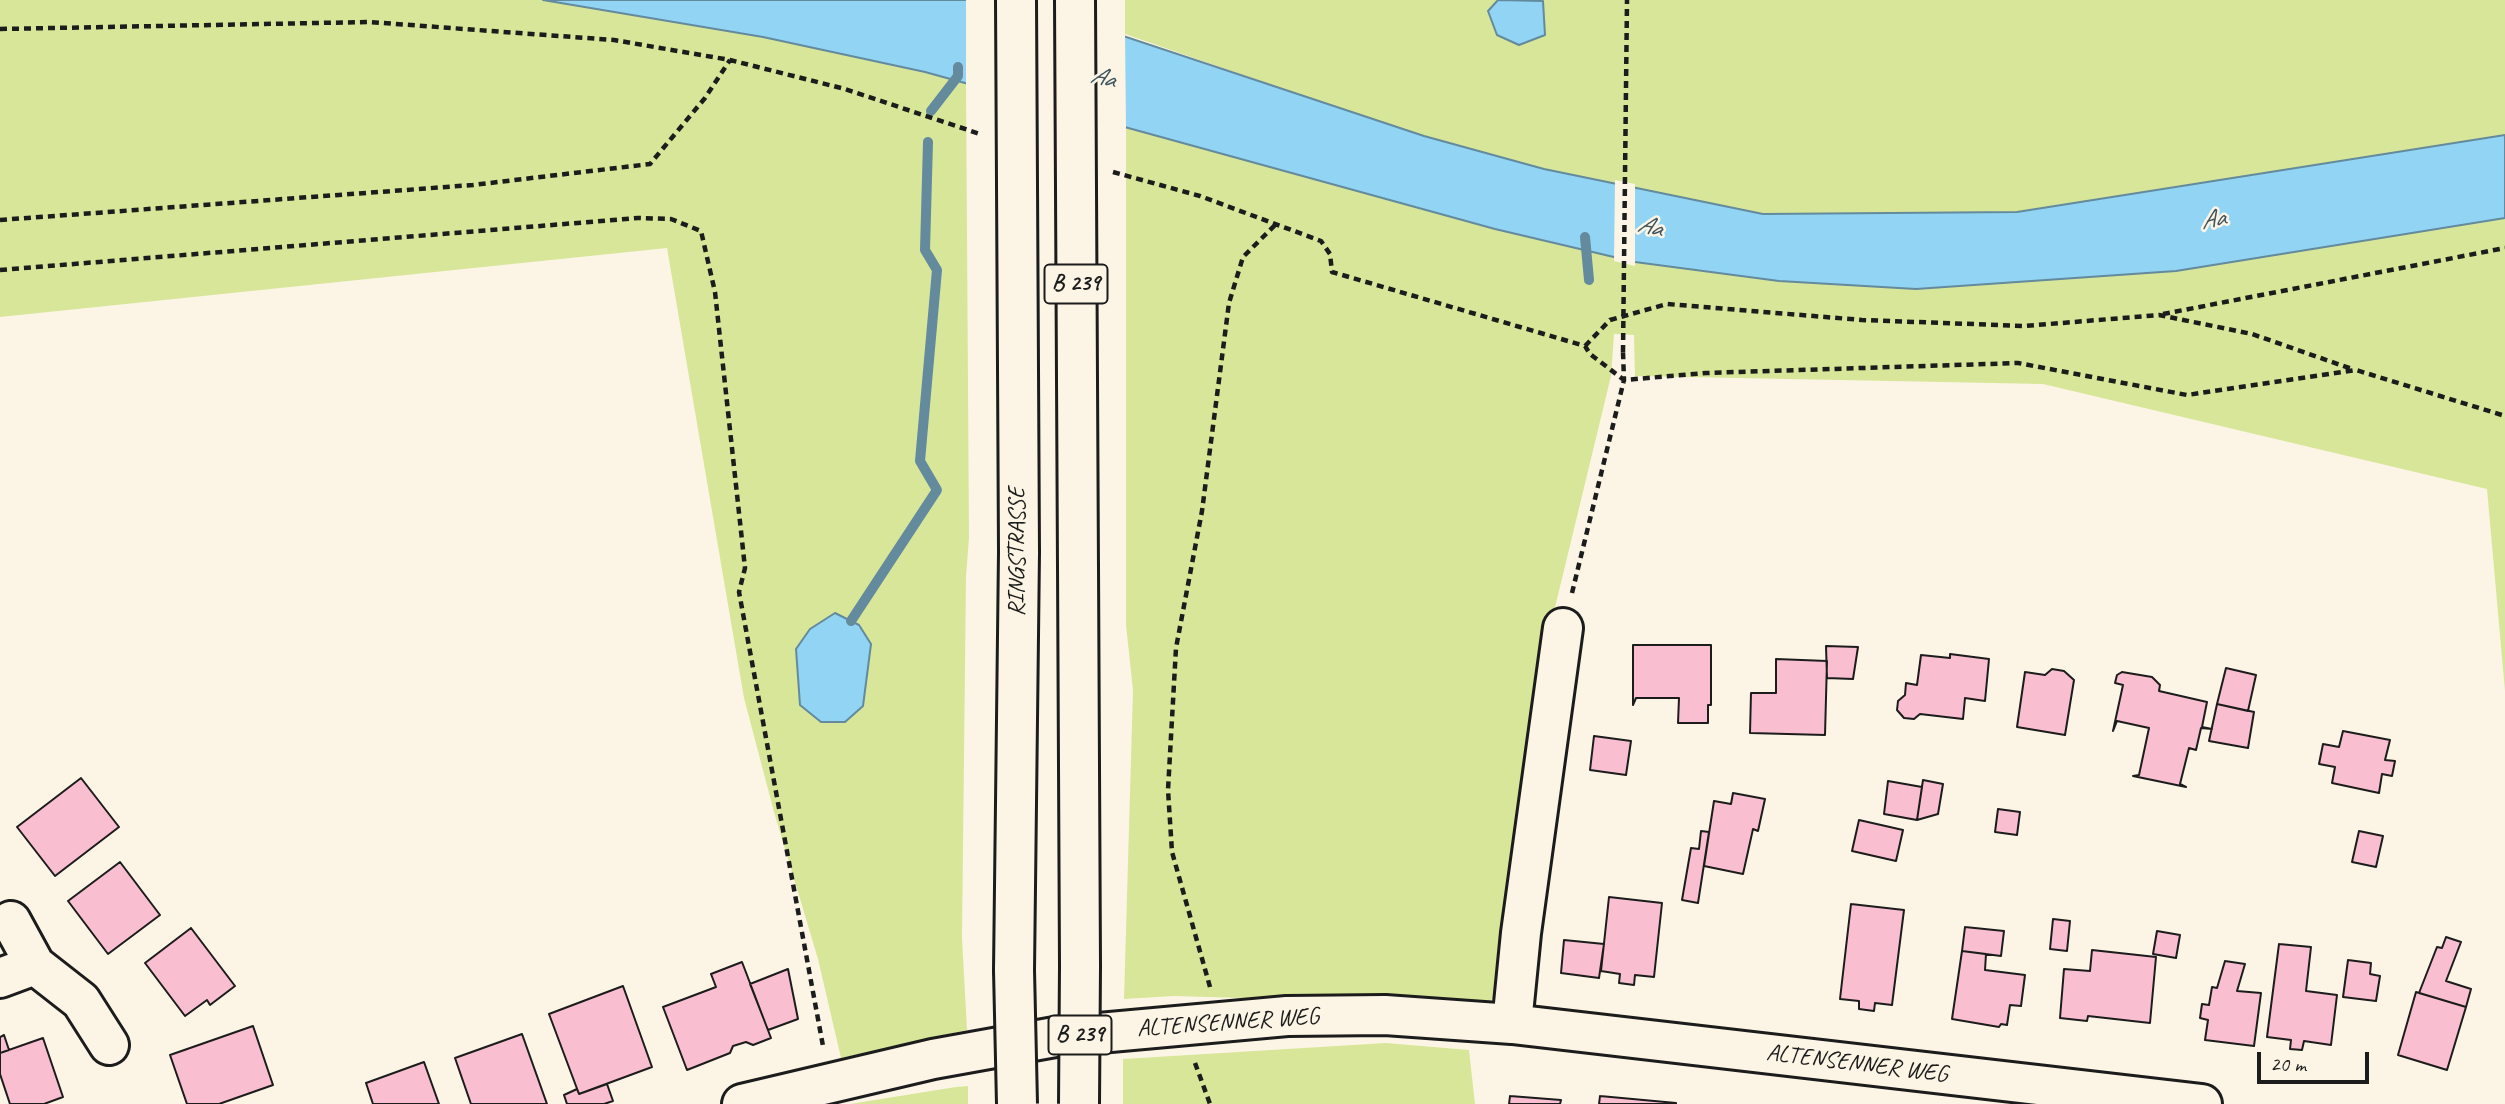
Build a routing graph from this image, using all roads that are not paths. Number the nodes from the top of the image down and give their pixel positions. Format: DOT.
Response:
graph roads {
  1 [pos="1016,0"];
  2 [pos="1074,0"];
  3 [pos="1563,628"];
  4 [pos="11,921"];
  5 [pos="17,972"];
  6 [pos="1512,1024"];
  7 [pos="109,1045"];
  8 [pos="742,1104"];
  9 [pos="1017,1104"];
  10 [pos="1079,1104"];
  11 [pos="2202,1104"];
  1 -- 9 [label="main road, RINGSTRASSE / B 239, bridge"];
  2 -- 10 [label="main road, B 239, bridge"];
  3 -- 6 [label="main road"];
  4 -- 5 [label="main road"];
  5 -- 7 [label="main road"];
  6 -- 8 [label="main road, ALTENSENNER WEG"];
  6 -- 11 [label="main road, ALTENSENNER WEG"];
}
